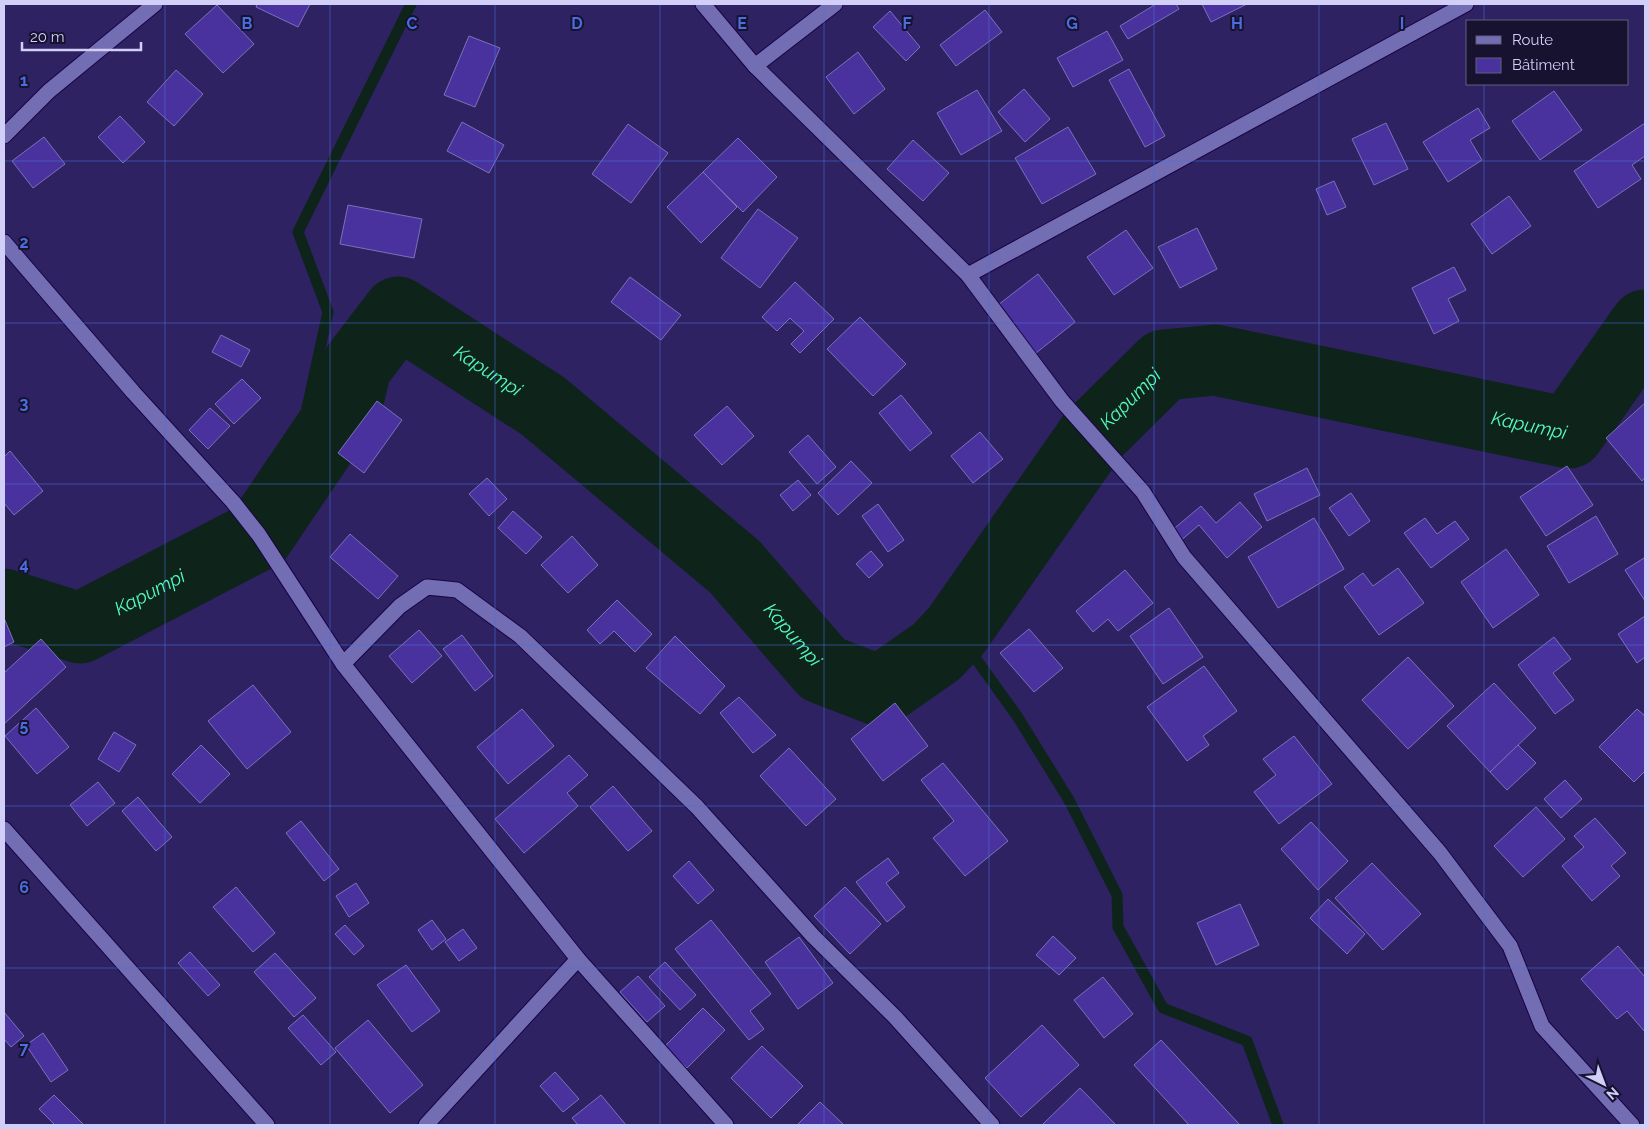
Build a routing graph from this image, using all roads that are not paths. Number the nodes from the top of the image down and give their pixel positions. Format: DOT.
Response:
graph roads {
  1 [pos="154,4"];
  2 [pos="703,4"];
  3 [pos="835,4"];
  4 [pos="1466,4"];
  5 [pos="755,66"];
  6 [pos="4,136"];
  7 [pos="4,242"];
  8 [pos="968,276"];
  9 [pos="343,664"];
  10 [pos="4,829"];
  11 [pos="578,960"];
  12 [pos="267,1125"];
  13 [pos="426,1125"];
  14 [pos="726,1125"];
  15 [pos="992,1125"];
  16 [pos="1632,1125"];
  1 -- 6 [label="street"];
  2 -- 5 [label="street"];
  3 -- 5 [label="street"];
  4 -- 8 [label="street"];
  5 -- 8 [label="street"];
  7 -- 9 [label="street"];
  8 -- 16 [label="street"];
  9 -- 11 [label="street"];
  9 -- 15 [label="street"];
  10 -- 12 [label="street"];
  11 -- 13 [label="street"];
  11 -- 14 [label="street"];
}
